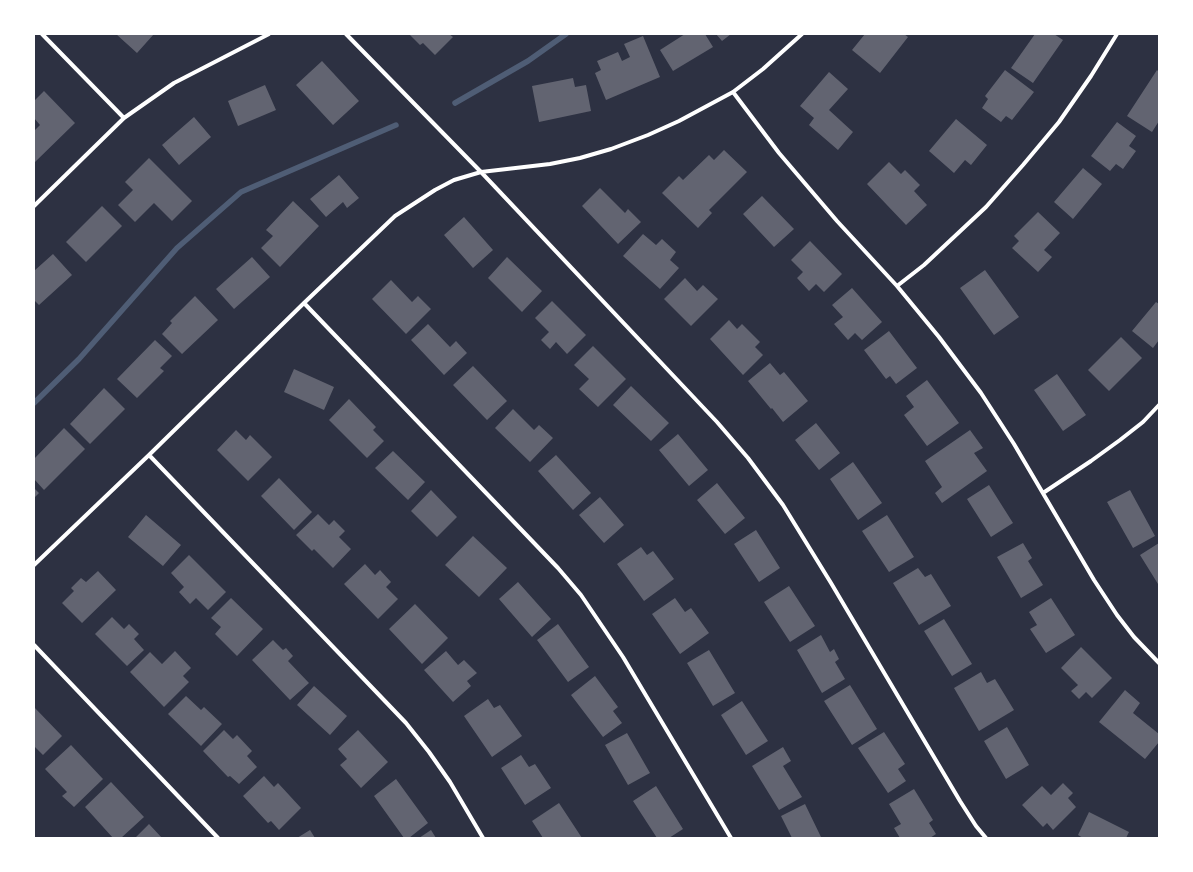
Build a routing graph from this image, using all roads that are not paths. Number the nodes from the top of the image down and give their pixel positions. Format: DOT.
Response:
graph roads {
  1 [pos="42,34"];
  2 [pos="269,34"];
  3 [pos="346,34"];
  4 [pos="802,34"];
  5 [pos="1117,34"];
  6 [pos="733,92"];
  7 [pos="124,118"];
  8 [pos="481,172"];
  9 [pos="34,206"];
  10 [pos="897,286"];
  11 [pos="304,303"];
  12 [pos="1159,405"];
  13 [pos="149,455"];
  14 [pos="1043,492"];
  15 [pos="34,565"];
  16 [pos="34,645"];
  17 [pos="1159,663"];
  18 [pos="218,838"];
  19 [pos="483,838"];
  20 [pos="732,838"];
  21 [pos="986,838"];
  1 -- 7 [label="street"];
  2 -- 7 [label="street"];
  3 -- 8 [label="street"];
  4 -- 6 [label="street"];
  5 -- 10 [label="street"];
  6 -- 8 [label="street"];
  6 -- 10 [label="street"];
  7 -- 9 [label="street"];
  8 -- 11 [label="street"];
  8 -- 21 [label="street"];
  10 -- 14 [label="street"];
  11 -- 13 [label="street"];
  11 -- 20 [label="street"];
  12 -- 14 [label="street"];
  13 -- 15 [label="street"];
  13 -- 19 [label="street"];
  14 -- 17 [label="street"];
  16 -- 18 [label="street"];
}
